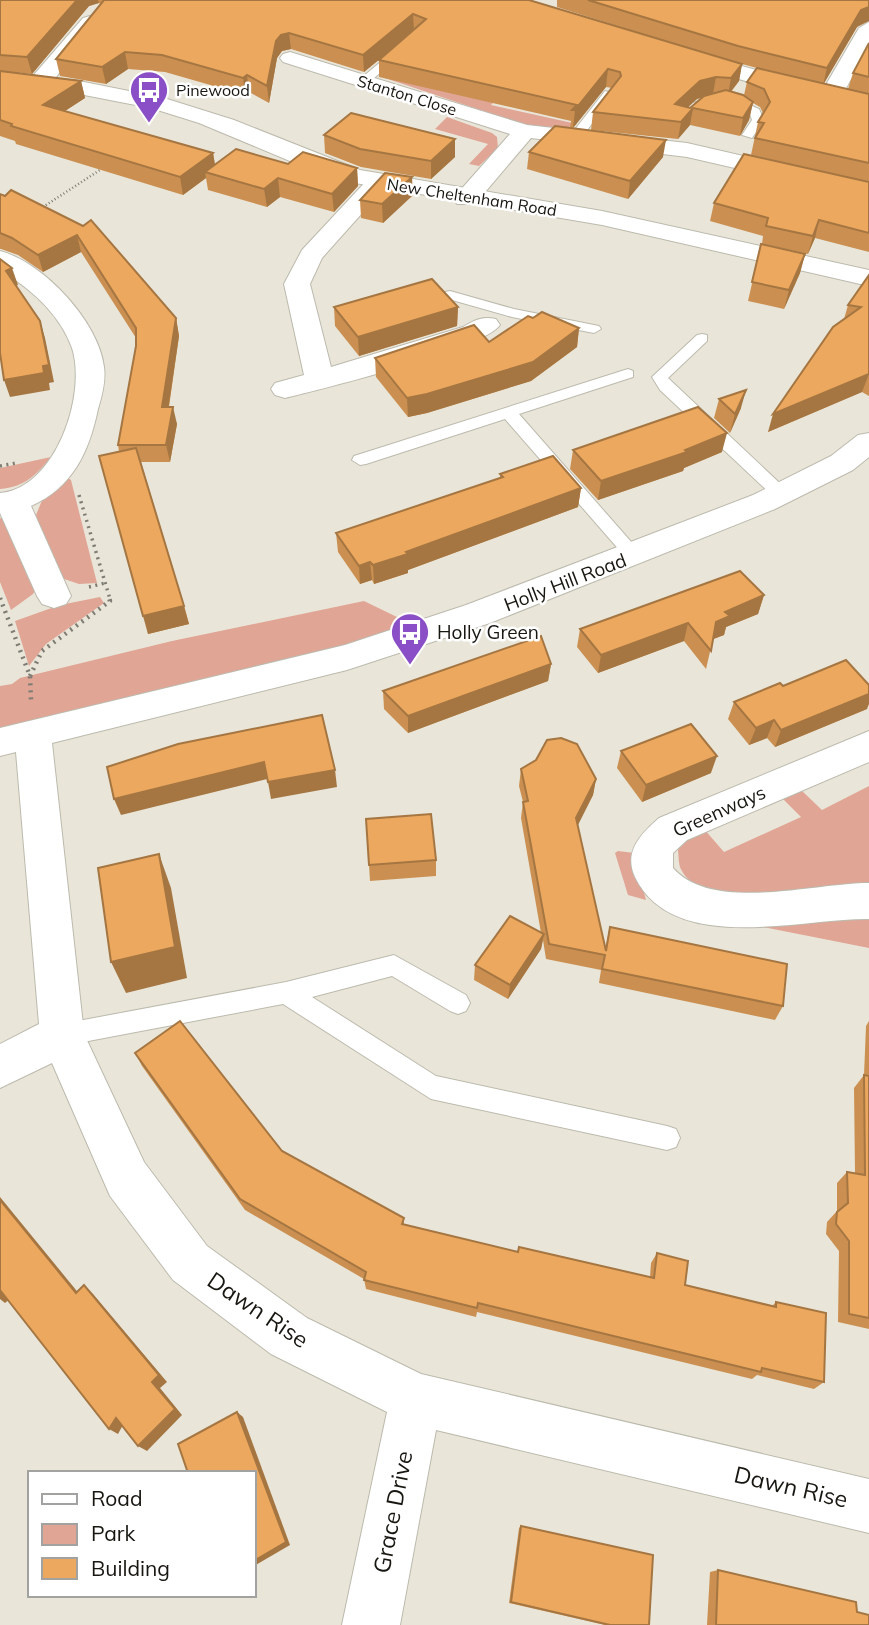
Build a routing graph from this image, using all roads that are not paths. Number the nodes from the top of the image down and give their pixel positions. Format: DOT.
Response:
graph roads {
  1 [pos="98,12"];
  2 [pos="869,21"];
  3 [pos="408,43"];
  4 [pos="663,50"];
  5 [pos="290,58"];
  6 [pos="0,79"];
  7 [pos="40,82"];
  8 [pos="363,82"];
  9 [pos="741,89"];
  10 [pos="611,92"];
  11 [pos="830,97"];
  12 [pos="869,104"];
  13 [pos="681,121"];
  14 [pos="525,131"];
  15 [pos="577,135"];
  16 [pos="748,135"];
  17 [pos="378,182"];
  18 [pos="869,192"];
  19 [pos="466,199"];
  20 [pos="0,259"];
  21 [pos="869,278"];
  22 [pos="450,295"];
  23 [pos="493,317"];
  24 [pos="594,329"];
  25 [pos="702,338"];
  26 [pos="628,374"];
  27 [pos="319,378"];
  28 [pos="285,389"];
  29 [pos="509,413"];
  30 [pos="869,442"];
  31 [pos="360,460"];
  32 [pos="855,471"];
  33 [pos="781,494"];
  34 [pos="7,503"];
  35 [pos="634,556"];
  36 [pos="54,596"];
  37 [pos="16,739"];
  38 [pos="869,746"];
  39 [pos="869,901"];
  40 [pos="286,993"];
  41 [pos="458,1003"];
  42 [pos="62,1035"];
  43 [pos="0,1067"];
  44 [pos="667,1138"];
  45 [pos="416,1399"];
  46 [pos="869,1506"];
  47 [pos="370,1625"];
  1 -- 7 [label="street"];
  2 -- 11 [label="street"];
  3 -- 8 [label="lane"];
  4 -- 9 [label="street"];
  5 -- 8 [label="street, Stanton Close"];
  6 -- 7 [label="street, New Cheltenham Road"];
  7 -- 17 [label="street, New Cheltenham Road"];
  8 -- 14 [label="street, Stanton Close"];
  9 -- 11 [label="street"];
  9 -- 13 [label="lane"];
  9 -- 16 [label="lane"];
  10 -- 15 [label="lane"];
  11 -- 12 [label="street"];
  14 -- 15 [label="street, Stanton Close"];
  14 -- 19 [label="street"];
  15 -- 18 [label="street, Stanton Close"];
  17 -- 19 [label="street, New Cheltenham Road"];
  17 -- 27 [label="street"];
  19 -- 21 [label="street, New Cheltenham Road"];
  20 -- 34 [label="street"];
  22 -- 23 [label="lane"];
  23 -- 24 [label="lane"];
  23 -- 27 [label="street"];
  25 -- 33 [label="lane"];
  26 -- 29 [label="lane"];
  27 -- 28 [label="street"];
  29 -- 31 [label="lane"];
  29 -- 35 [label="lane"];
  30 -- 32 [label="street, Holly Hill Road"];
  32 -- 33 [label="street, Holly Hill Road"];
  33 -- 35 [label="street, Holly Hill Road"];
  34 -- 36 [label="street"];
  35 -- 37 [label="street, Holly Hill Road"];
  37 -- 42 [label="street, Dawn Rise"];
  38 -- 39 [label="street, Greenways"];
  40 -- 41 [label="lane"];
  40 -- 42 [label="lane"];
  40 -- 44 [label="lane"];
  42 -- 43 [label="street"];
  42 -- 45 [label="street, Dawn Rise"];
  45 -- 46 [label="street, Dawn Rise"];
  45 -- 47 [label="street, Grace Drive"];
}
